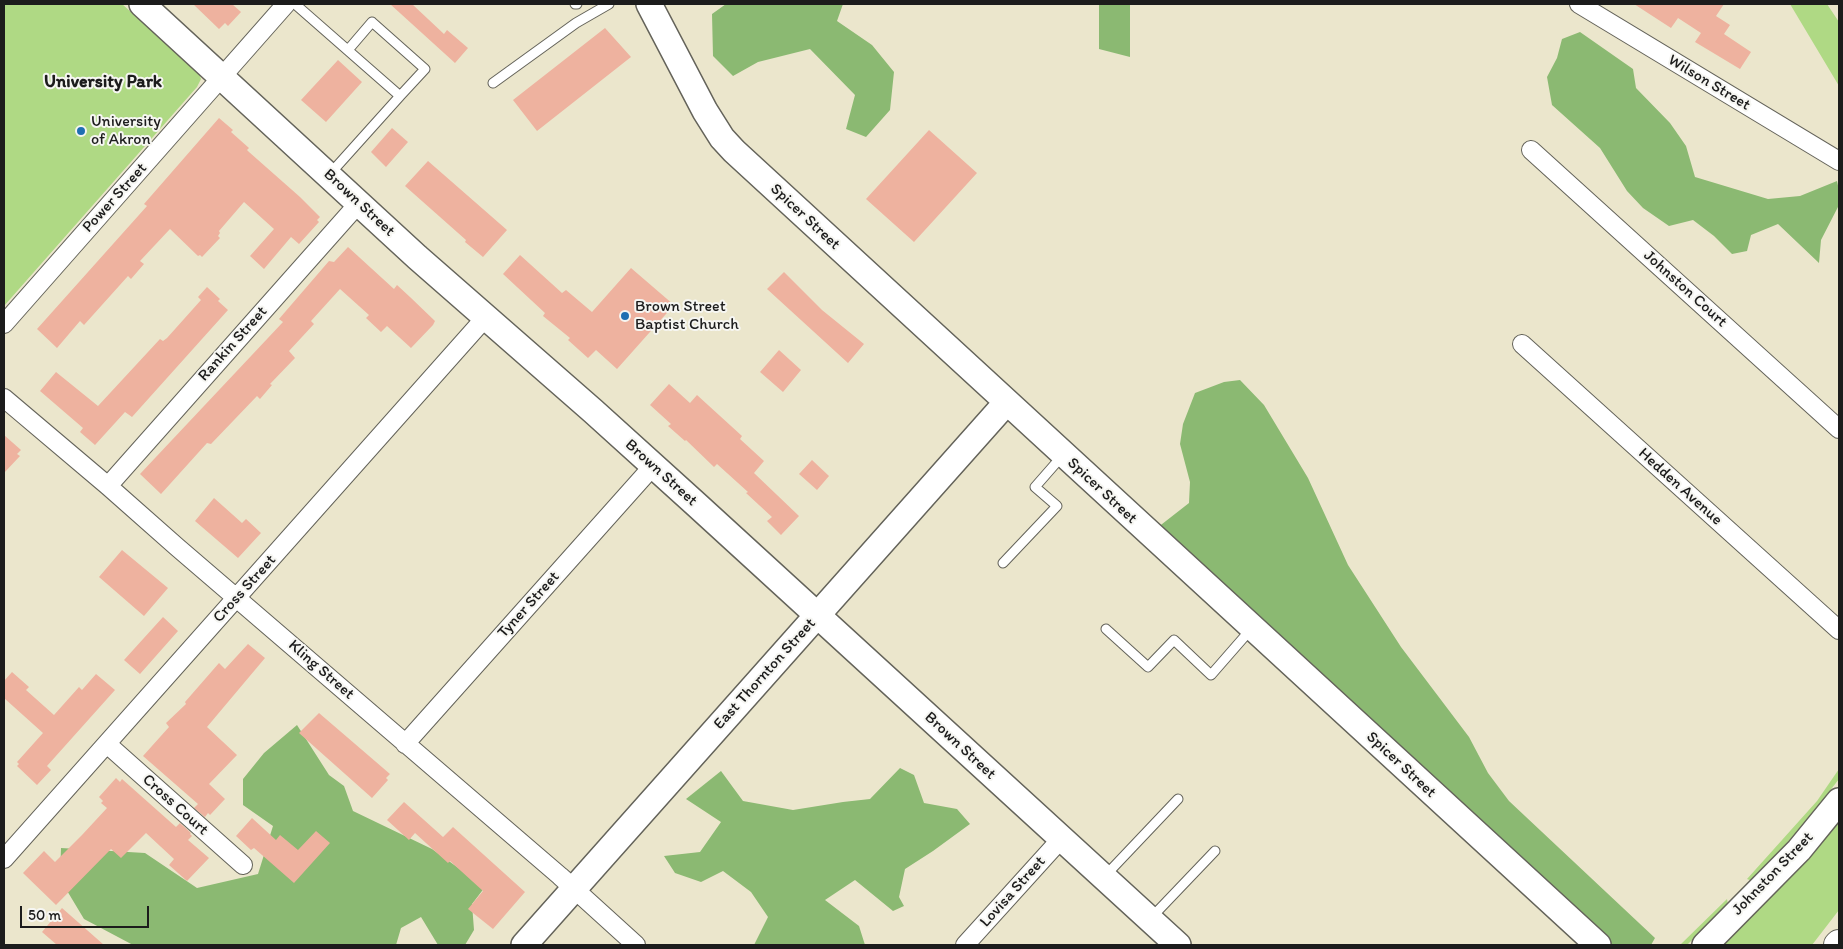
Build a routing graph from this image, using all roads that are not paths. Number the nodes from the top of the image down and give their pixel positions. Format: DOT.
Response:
graph roads {
  1 [pos="142,4"];
  2 [pos="286,4"];
  3 [pos="295,4"];
  4 [pos="608,4"];
  5 [pos="649,4"];
  6 [pos="1579,4"];
  7 [pos="348,50"];
  8 [pos="222,78"];
  9 [pos="493,83"];
  10 [pos="400,96"];
  11 [pos="1531,150"];
  12 [pos="1839,161"];
  13 [pos="329,176"];
  14 [pos="359,203"];
  15 [pos="485,318"];
  16 [pos="4,324"];
  17 [pos="1522,344"];
  18 [pos="4,398"];
  19 [pos="1006,403"];
  20 [pos="1839,429"];
  21 [pos="1063,455"];
  22 [pos="652,466"];
  23 [pos="108,486"];
  24 [pos="1003,563"];
  25 [pos="237,597"];
  26 [pos="818,616"];
  27 [pos="1252,628"];
  28 [pos="1106,629"];
  29 [pos="1839,630"];
  30 [pos="107,744"];
  31 [pos="405,744"];
  32 [pos="1178,799"];
  33 [pos="1839,801"];
  34 [pos="1061,840"];
  35 [pos="1215,851"];
  36 [pos="4,859"];
  37 [pos="243,866"];
  38 [pos="1103,878"];
  39 [pos="574,889"];
  40 [pos="1150,920"];
  41 [pos="524,945"];
  42 [pos="636,945"];
  43 [pos="965,945"];
  44 [pos="1178,945"];
  45 [pos="1598,945"];
  46 [pos="1705,945"];
  1 -- 8 [label="main road, Brown Street"];
  2 -- 8 [label="street, Power Street"];
  3 -- 7 [label="lane"];
  4 -- 9 [label="lane"];
  5 -- 19 [label="main road, Spicer Street"];
  6 -- 12 [label="street, Wilson Street"];
  7 -- 10 [label="lane"];
  7 -- 10 [label="lane"];
  8 -- 13 [label="main road, Brown Street"];
  8 -- 16 [label="street, Power Street"];
  10 -- 13 [label="lane"];
  11 -- 20 [label="street, Johnston Court"];
  13 -- 14 [label="main road, Brown Street"];
  14 -- 15 [label="main road, Brown Street"];
  14 -- 23 [label="street, Rankin Street"];
  15 -- 22 [label="main road, Brown Street"];
  15 -- 25 [label="street, Cross Street"];
  17 -- 29 [label="street, Hedden Avenue"];
  18 -- 23 [label="street, Kling Street"];
  19 -- 21 [label="main road, Spicer Street"];
  19 -- 26 [label="main road, East Thornton Street"];
  21 -- 24 [label="lane"];
  21 -- 27 [label="main road, Spicer Street"];
  22 -- 26 [label="main road, Brown Street"];
  22 -- 31 [label="street, Tyner Street"];
  23 -- 25 [label="street, Kling Street"];
  25 -- 30 [label="street, Cross Street"];
  25 -- 31 [label="street, Kling Street"];
  26 -- 34 [label="main road, Brown Street"];
  26 -- 39 [label="main road, East Thornton Street"];
  27 -- 28 [label="lane"];
  27 -- 45 [label="main road, Spicer Street"];
  30 -- 36 [label="street, Cross Street"];
  30 -- 37 [label="street, Cross Court"];
  31 -- 39 [label="street, Kling Street"];
  32 -- 38 [label="lane"];
  33 -- 46 [label="main road, Johnston Street"];
  34 -- 38 [label="main road, Brown Street"];
  34 -- 43 [label="street, Lovisa Street"];
  35 -- 40 [label="lane"];
  38 -- 40 [label="main road, Brown Street"];
  39 -- 41 [label="main road, East Thornton Street"];
  39 -- 42 [label="street, Kling Street"];
  40 -- 44 [label="main road, Brown Street"];
}
